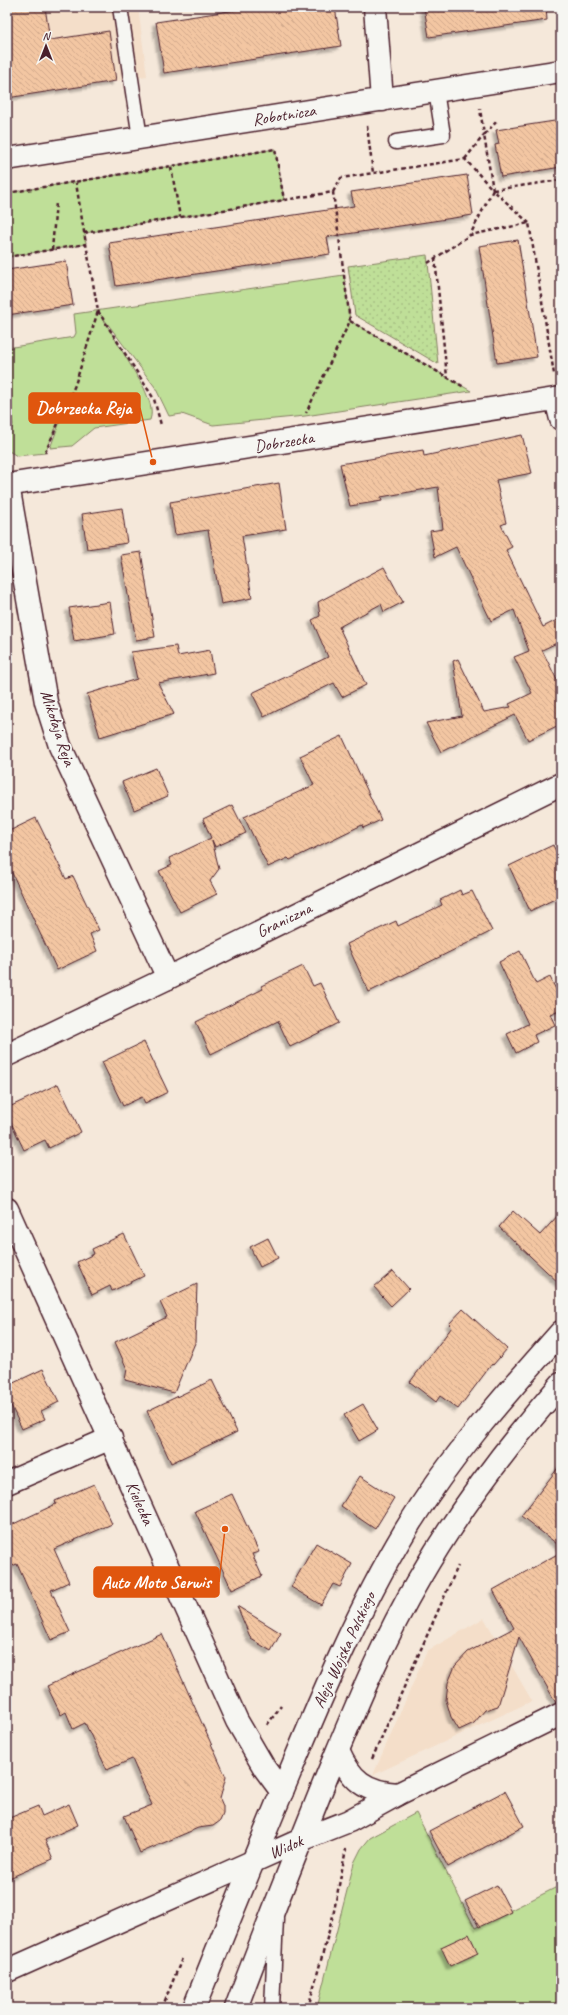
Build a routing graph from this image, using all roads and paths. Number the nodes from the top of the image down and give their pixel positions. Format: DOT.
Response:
graph roads {
  1 [pos="120,7"];
  2 [pos="375,7"];
  3 [pos="561,71"];
  4 [pos="436,91"];
  5 [pos="382,100"];
  6 [pos="479,102"];
  7 [pos="498,120"];
  8 [pos="366,122"];
  9 [pos="484,135"];
  10 [pos="140,138"];
  11 [pos="396,142"];
  12 [pos="7,159"];
  13 [pos="465,159"];
  14 [pos="171,167"];
  15 [pos="373,173"];
  16 [pos="561,180"];
  17 [pos="76,183"];
  18 [pos="493,190"];
  19 [pos="333,192"];
  20 [pos="7,193"];
  21 [pos="284,200"];
  22 [pos="56,202"];
  23 [pos="180,217"];
  24 [pos="530,223"];
  25 [pos="84,233"];
  26 [pos="470,235"];
  27 [pos="86,244"];
  28 [pos="52,250"];
  29 [pos="7,257"];
  30 [pos="435,258"];
  31 [pos="428,263"];
  32 [pos="98,311"];
  33 [pos="350,321"];
  34 [pos="447,378"];
  35 [pos="471,391"];
  36 [pos="558,399"];
  37 [pos="305,416"];
  38 [pos="161,425"];
  39 [pos="45,453"];
  40 [pos="8,485"];
  41 [pos="561,784"];
  42 [pos="168,978"];
  43 [pos="7,1055"];
  44 [pos="7,1209"];
  45 [pos="561,1332"];
  46 [pos="561,1384"];
  47 [pos="111,1438"];
  48 [pos="7,1483"];
  49 [pos="460,1562"];
  50 [pos="561,1714"];
  51 [pos="338,1751"];
  52 [pos="369,1766"];
  53 [pos="282,1792"];
  54 [pos="398,1794"];
  55 [pos="301,1840"];
  56 [pos="346,1848"];
  57 [pos="252,1862"];
  58 [pos="276,1903"];
  59 [pos="183,1956"];
  60 [pos="7,1971"];
  61 [pos="162,2008"];
  62 [pos="194,2008"];
  63 [pos="236,2008"];
  64 [pos="272,2008"];
  65 [pos="308,2008"];
  1 -- 10 [label="lane"];
  2 -- 5 [label="street"];
  3 -- 4 [label="street, Robotnicza"];
  4 -- 5 [label="street, Robotnicza"];
  4 -- 11 [label="lane"];
  5 -- 10 [label="street, Robotnicza"];
  6 -- 9 [label="path"];
  7 -- 9 [label="path"];
  8 -- 15 [label="path"];
  9 -- 13 [label="path"];
  9 -- 18 [label="path"];
  10 -- 12 [label="street, Robotnicza"];
  13 -- 15 [label="path"];
  13 -- 18 [label="path"];
  14 -- 17 [label="path"];
  14 -- 21 [label="path"];
  14 -- 23 [label="path"];
  15 -- 19 [label="path"];
  16 -- 18 [label="path"];
  17 -- 20 [label="path"];
  17 -- 25 [label="path"];
  18 -- 24 [label="path"];
  18 -- 26 [label="path"];
  19 -- 21 [label="path"];
  19 -- 33 [label="path"];
  21 -- 23 [label="path"];
  22 -- 28 [label="path"];
  23 -- 25 [label="path"];
  24 -- 26 [label="path"];
  24 -- 36 [label="path"];
  25 -- 27 [label="path"];
  26 -- 30 [label="path"];
  27 -- 28 [label="path"];
  27 -- 32 [label="path"];
  28 -- 29 [label="path"];
  30 -- 31 [label="path"];
  30 -- 34 [label="path"];
  32 -- 38 [label="path"];
  32 -- 39 [label="path"];
  33 -- 34 [label="path"];
  33 -- 37 [label="path"];
  34 -- 35 [label="path"];
  36 -- 40 [label="street, Dobrzecka"];
  40 -- 42 [label="street, Mikołaja Reja"];
  41 -- 42 [label="street, Graniczna"];
  42 -- 43 [label="street, Graniczna"];
  44 -- 47 [label="street, Kielecka"];
  45 -- 53 [label="street, Aleja Wojska Polskiego"];
  46 -- 51 [label="street, Aleja Wojska Polskiego"];
  47 -- 48 [label="street"];
  47 -- 53 [label="street, Kielecka"];
  49 -- 52 [label="path"];
  50 -- 54 [label="street, Widok"];
  51 -- 54 [label="street"];
  51 -- 55 [label="street, Aleja Wojska Polskiego"];
  53 -- 57 [label="street, Aleja Wojska Polskiego"];
  54 -- 55 [label="street, Widok"];
  55 -- 57 [label="street, Widok"];
  55 -- 58 [label="street, Aleja Wojska Polskiego"];
  56 -- 65 [label="path"];
  57 -- 60 [label="street, Widok"];
  57 -- 62 [label="street, Aleja Wojska Polskiego"];
  58 -- 63 [label="street, Aleja Wojska Polskiego"];
  58 -- 64 [label="lane"];
  59 -- 61 [label="path"];
}
